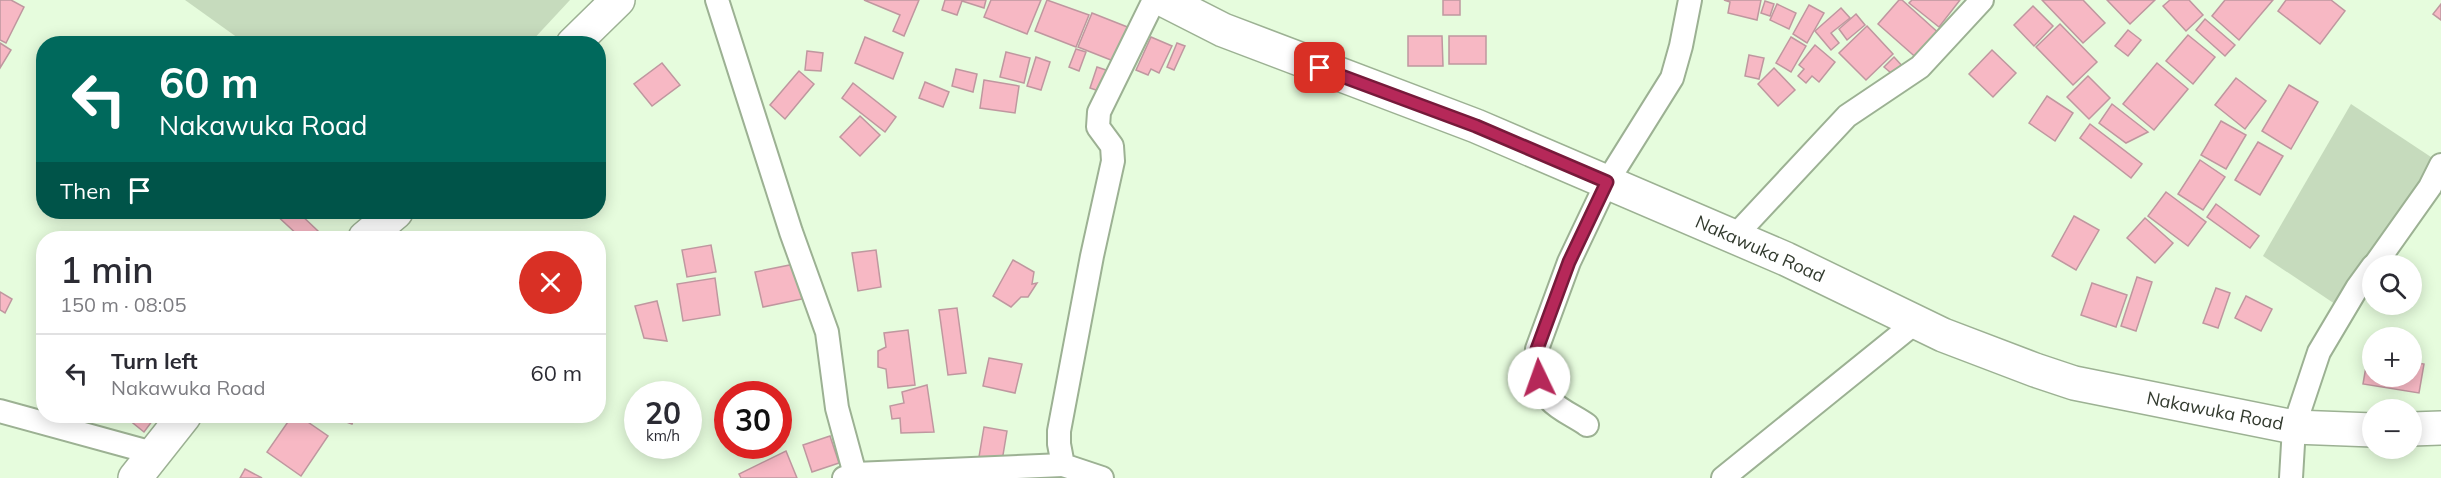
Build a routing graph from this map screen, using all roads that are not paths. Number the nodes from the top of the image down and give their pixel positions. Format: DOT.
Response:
graph roads {
  1 [pos="618,0"];
  2 [pos="717,0"];
  3 [pos="1154,0"];
  4 [pos="1164,0"];
  5 [pos="1690,0"];
  6 [pos="1982,0"];
  7 [pos="581,36"];
  8 [pos="2441,165"];
  9 [pos="1607,182"];
  10 [pos="388,219"];
  11 [pos="373,231"];
  12 [pos="1734,237"];
  13 [pos="2381,255"];
  14 [pos="2362,281"];
  15 [pos="1916,322"];
  16 [pos="0,411"];
  17 [pos="178,423"];
  18 [pos="1587,425"];
  19 [pos="2294,427"];
  20 [pos="2441,428"];
  21 [pos="2422,429"];
  22 [pos="2362,430"];
  23 [pos="1063,465"];
  24 [pos="144,466"];
  25 [pos="1735,476"];
  26 [pos="852,477"];
  27 [pos="1102,478"];
  28 [pos="2291,478"];
  1 -- 7 [label="main road"];
  2 -- 26 [label="street"];
  3 -- 23 [label="street"];
  4 -- 9 [label="main road, Nakawuka Road"];
  5 -- 9 [label="street"];
  6 -- 12 [label="street"];
  8 -- 13 [label="street"];
  9 -- 12 [label="main road, Nakawuka Road"];
  9 -- 18 [label="street"];
  10 -- 11 [label="main road"];
  12 -- 15 [label="main road, Nakawuka Road"];
  14 -- 19 [label="street"];
  15 -- 19 [label="main road, Nakawuka Road"];
  15 -- 25 [label="street"];
  16 -- 24 [label="street"];
  17 -- 24 [label="main road"];
  19 -- 22 [label="main road, Nakawuka Road"];
  19 -- 28 [label="street"];
  20 -- 21 [label="main road"];
  23 -- 26 [label="street"];
  23 -- 27 [label="street"];
}
